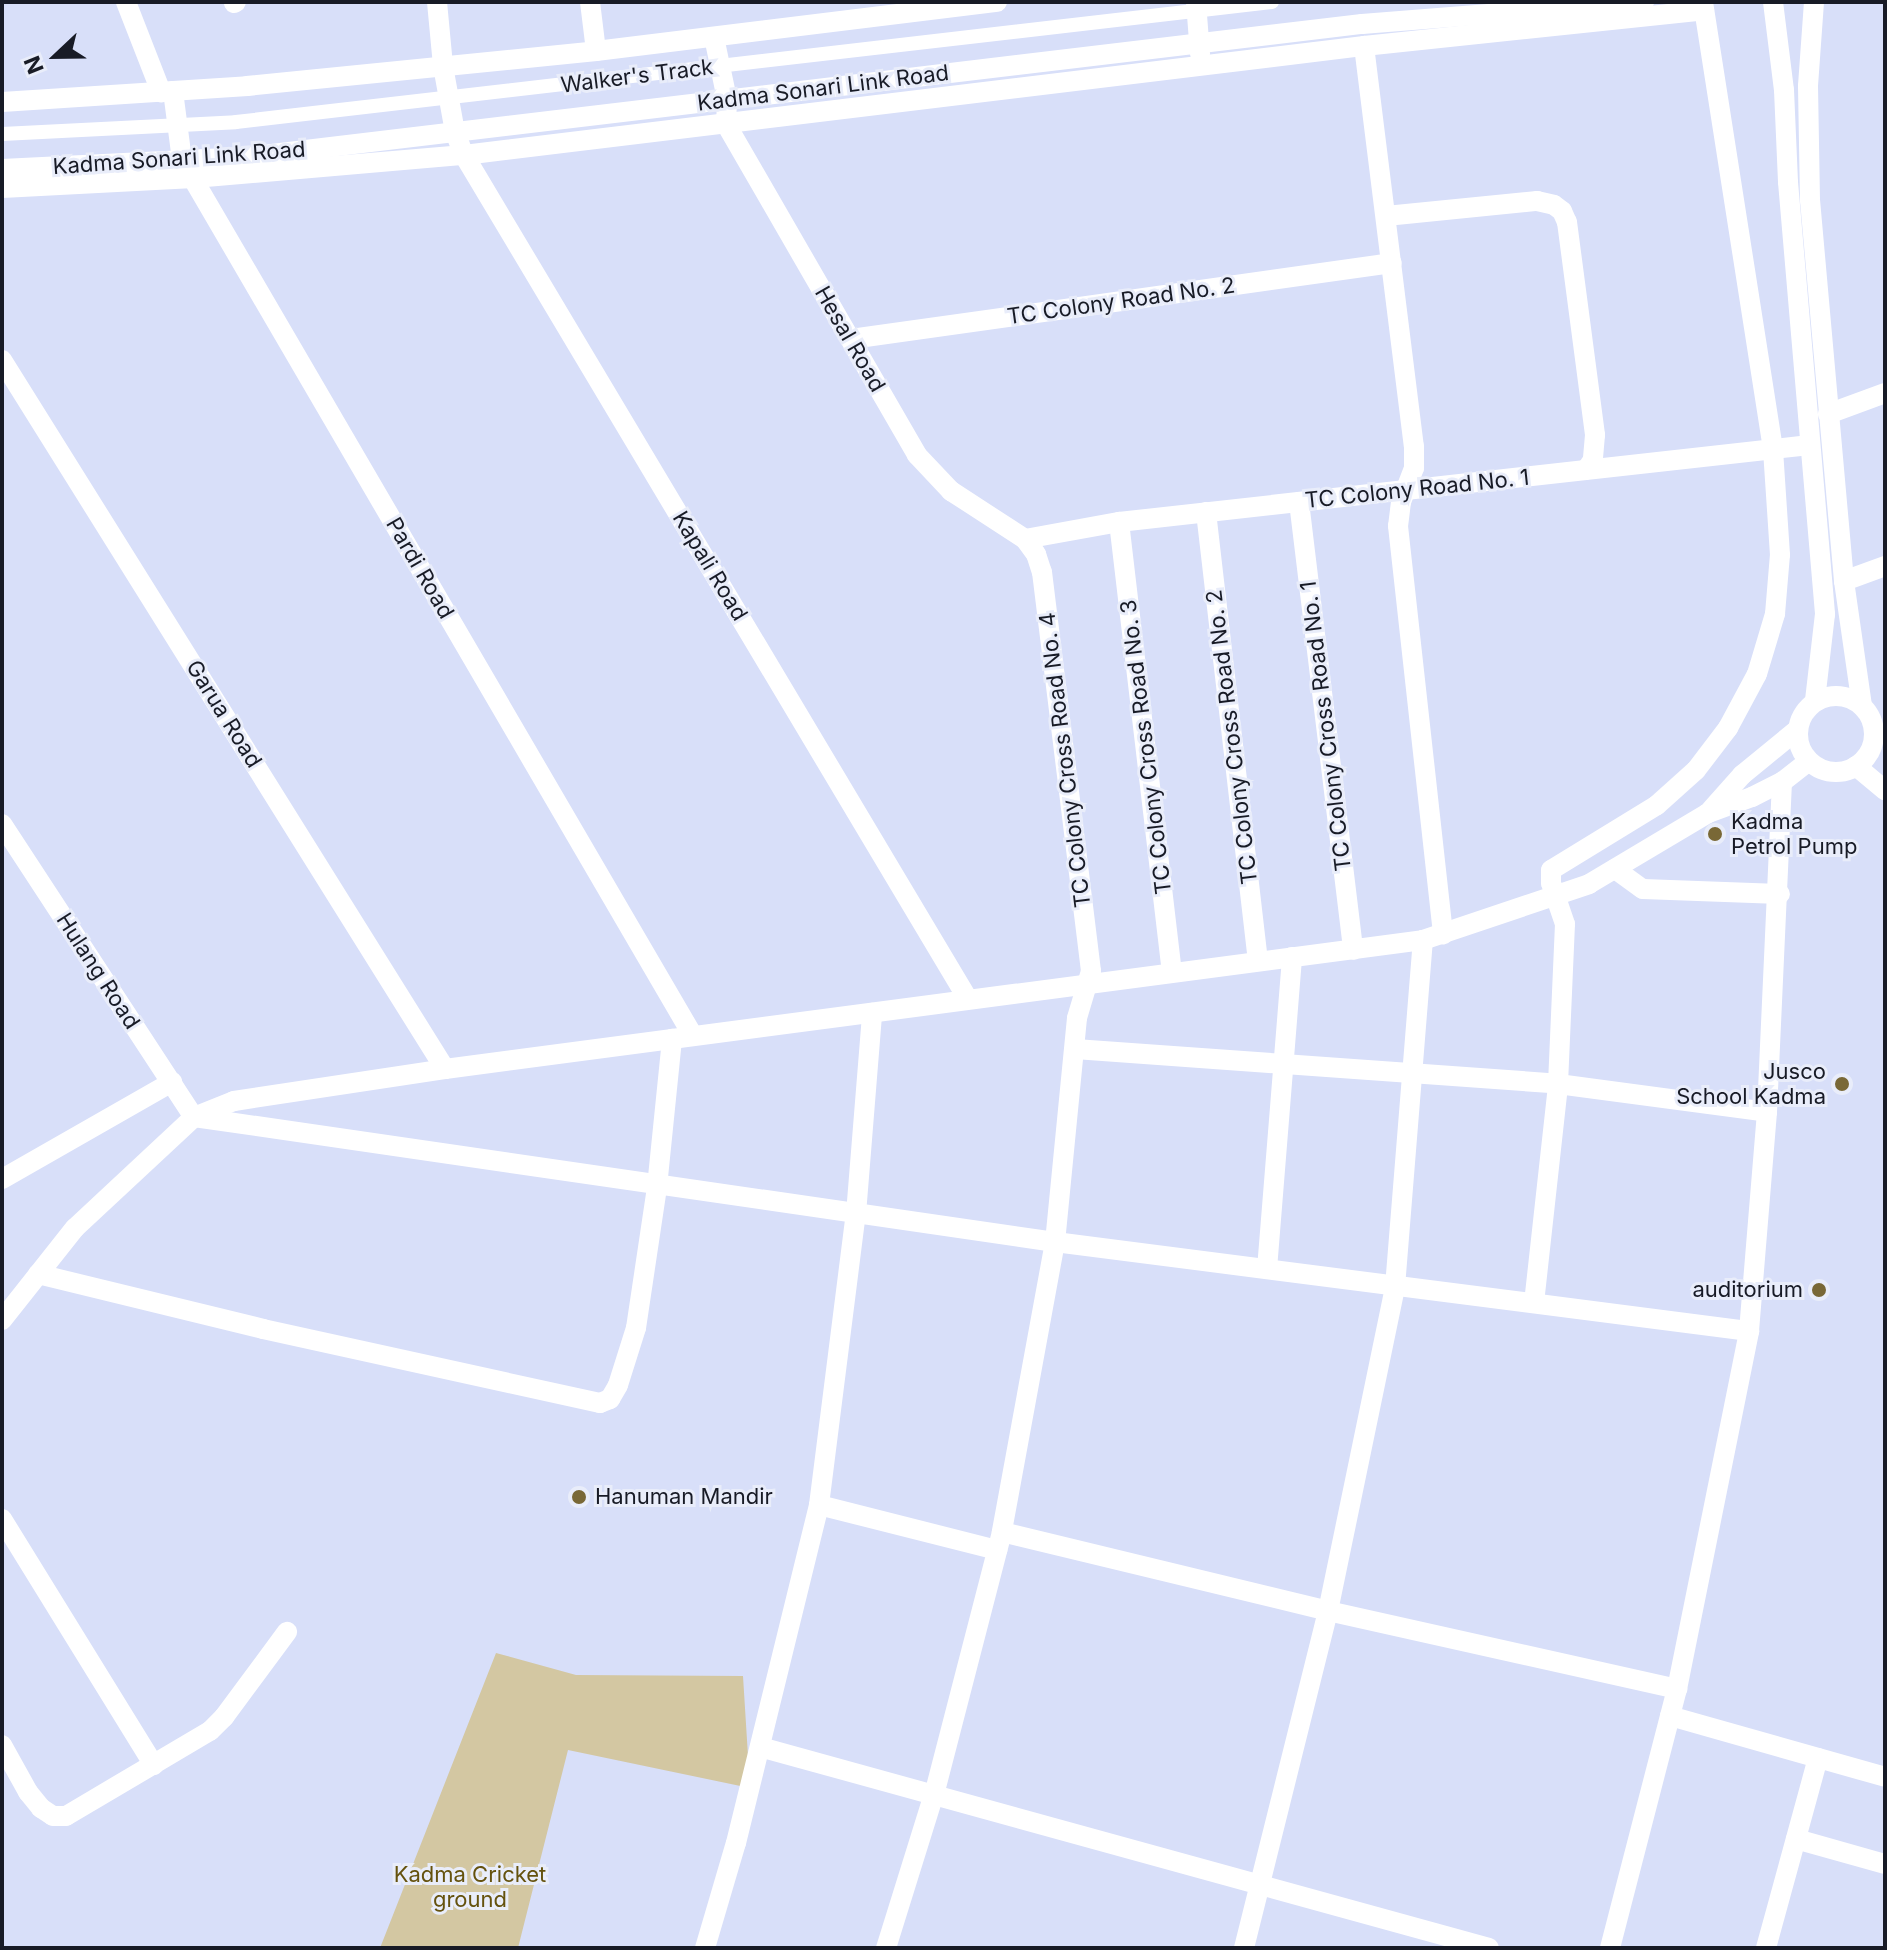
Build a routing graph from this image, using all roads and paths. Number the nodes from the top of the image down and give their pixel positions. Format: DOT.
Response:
graph roads {
  1 [pos="126,2"];
  2 [pos="437,2"];
  3 [pos="590,2"];
  4 [pos="997,2"];
  5 [pos="1272,2"];
  6 [pos="1644,2"];
  7 [pos="1773,2"];
  8 [pos="1814,2"];
  9 [pos="1196,6"];
  10 [pos="1703,6"];
  11 [pos="714,37"];
  12 [pos="1199,43"];
  13 [pos="1364,46"];
  14 [pos="596,51"];
  15 [pos="443,66"];
  16 [pos="720,66"];
  17 [pos="1203,66"];
  18 [pos="167,91"];
  19 [pos="449,97"];
  20 [pos="727,99"];
  21 [pos="2,102"];
  22 [pos="726,124"];
  23 [pos="175,125"];
  24 [pos="455,132"];
  25 [pos="2,134"];
  26 [pos="464,155"];
  27 [pos="182,160"];
  28 [pos="2,169"];
  29 [pos="194,178"];
  30 [pos="2,188"];
  31 [pos="1386,216"];
  32 [pos="1392,263"];
  33 [pos="851,339"];
  34 [pos="2,360"];
  35 [pos="1885,393"];
  36 [pos="1828,414"];
  37 [pos="1810,445"];
  38 [pos="1773,449"];
  39 [pos="1586,470"];
  40 [pos="1404,492"];
  41 [pos="1299,502"];
  42 [pos="1206,512"];
  43 [pos="1119,522"];
  44 [pos="1025,539"];
  45 [pos="1885,566"];
  46 [pos="1844,581"];
  47 [pos="1815,701"];
  48 [pos="1862,706"];
  49 [pos="1797,730"];
  50 [pos="1880,736"];
  51 [pos="1809,761"];
  52 [pos="1856,766"];
  53 [pos="1782,782"];
  54 [pos="1885,790"];
  55 [pos="1708,813"];
  56 [pos="2,824"];
  57 [pos="1615,869"];
  58 [pos="1780,894"];
  59 [pos="1557,897"];
  60 [pos="1433,937"];
  61 [pos="1353,950"];
  62 [pos="1292,957"];
  63 [pos="1258,961"];
  64 [pos="1172,971"];
  65 [pos="1089,984"];
  66 [pos="968,999"];
  67 [pos="872,1013"];
  68 [pos="693,1036"];
  69 [pos="672,1039"];
  70 [pos="1075,1049"];
  71 [pos="1284,1065"];
  72 [pos="445,1069"];
  73 [pos="1414,1073"];
  74 [pos="172,1082"];
  75 [pos="1558,1084"];
  76 [pos="1767,1112"];
  77 [pos="194,1117"];
  78 [pos="2,1179"];
  79 [pos="657,1187"];
  80 [pos="856,1214"];
  81 [pos="1055,1242"];
  82 [pos="1267,1269"];
  83 [pos="38,1274"];
  84 [pos="1395,1287"];
  85 [pos="1534,1303"];
  86 [pos="2,1320"];
  87 [pos="1749,1331"];
  88 [pos="819,1505"];
  89 [pos="2,1519"];
  90 [pos="1000,1541"];
  91 [pos="1328,1611"];
  92 [pos="287,1632"];
  93 [pos="1677,1689"];
  94 [pos="1670,1716"];
  95 [pos="2,1745"];
  96 [pos="760,1747"];
  97 [pos="1818,1758"];
  98 [pos="154,1765"];
  99 [pos="1885,1777"];
  100 [pos="934,1794"];
  101 [pos="1796,1839"];
  102 [pos="1885,1864"];
  103 [pos="1262,1886"];
  104 [pos="705,1948"];
  105 [pos="886,1948"];
  106 [pos="1244,1948"];
  107 [pos="1489,1948"];
  108 [pos="1610,1948"];
  109 [pos="1766,1948"];
  1 -- 18 [label="street, Pardi Road"];
  2 -- 15 [label="street, Kapali Road"];
  3 -- 14 [label="street"];
  4 -- 11 [label="street"];
  5 -- 9 [label="street, Walker's Track"];
  6 -- 12 [label="street, Kadma Sonari Link Road"];
  7 -- 37 [label="street"];
  8 -- 36 [label="street"];
  9 -- 12 [label="street"];
  9 -- 16 [label="street, Walker's Track"];
  10 -- 13 [label="street"];
  10 -- 38 [label="street"];
  11 -- 14 [label="street"];
  11 -- 16 [label="street"];
  12 -- 17 [label="street"];
  12 -- 20 [label="street, Kadma Sonari Link Road"];
  13 -- 17 [label="street"];
  13 -- 31 [label="street"];
  14 -- 15 [label="street"];
  15 -- 18 [label="street"];
  15 -- 19 [label="street, Kapali Road"];
  16 -- 19 [label="street, Walker's Track"];
  16 -- 20 [label="street"];
  17 -- 22 [label="street"];
  18 -- 21 [label="street"];
  18 -- 23 [label="street, Pardi Road"];
  19 -- 23 [label="street, Walker's Track"];
  19 -- 24 [label="street, Kapali Road"];
  20 -- 22 [label="street"];
  20 -- 24 [label="street, Kadma Sonari Link Road"];
  22 -- 26 [label="street"];
  22 -- 33 [label="street, Hesal Road"];
  23 -- 25 [label="street, Walker's Track"];
  23 -- 27 [label="street, Pardi Road"];
  24 -- 26 [label="street, Kapali Road"];
  24 -- 27 [label="street, Kadma Sonari Link Road"];
  26 -- 29 [label="street"];
  26 -- 66 [label="street, Kapali Road"];
  27 -- 28 [label="street, Kadma Sonari Link Road"];
  27 -- 29 [label="street, Pardi Road"];
  29 -- 30 [label="street"];
  29 -- 68 [label="street, Pardi Road"];
  31 -- 32 [label="street"];
  31 -- 39 [label="street"];
  32 -- 33 [label="street, TC Colony Road No. 2"];
  32 -- 40 [label="street"];
  33 -- 44 [label="street, Hesal Road"];
  34 -- 72 [label="street, Garua Road"];
  35 -- 36 [label="street"];
  36 -- 46 [label="street"];
  37 -- 38 [label="street, TC Colony Road No. 1"];
  37 -- 47 [label="street"];
  38 -- 39 [label="street, TC Colony Road No. 1"];
  38 -- 59 [label="street"];
  39 -- 40 [label="street, TC Colony Road No. 1"];
  40 -- 41 [label="street, TC Colony Road No. 1"];
  40 -- 60 [label="street"];
  41 -- 42 [label="street, TC Colony Road No. 1"];
  41 -- 61 [label="street, TC Colony Cross Road No. 1"];
  42 -- 43 [label="street, TC Colony Road No. 1"];
  42 -- 63 [label="street, TC Colony Cross Road No. 2"];
  43 -- 44 [label="street, TC Colony Road No. 1"];
  43 -- 64 [label="street, TC Colony Cross Road No. 3"];
  44 -- 65 [label="street, TC Colony Cross Road No. 4"];
  45 -- 46 [label="street"];
  46 -- 48 [label="street"];
  47 -- 48 [label="street"];
  47 -- 49 [label="street"];
  48 -- 50 [label="street"];
  49 -- 51 [label="street"];
  49 -- 55 [label="street"];
  50 -- 52 [label="street"];
  51 -- 52 [label="street"];
  51 -- 53 [label="street"];
  52 -- 54 [label="street"];
  53 -- 55 [label="street"];
  53 -- 58 [label="street"];
  55 -- 57 [label="street"];
  56 -- 74 [label="street, Hulang Road"];
  57 -- 58 [label="street"];
  57 -- 59 [label="street"];
  58 -- 76 [label="street"];
  59 -- 60 [label="street"];
  59 -- 75 [label="street"];
  60 -- 61 [label="street"];
  60 -- 73 [label="street"];
  61 -- 62 [label="street"];
  62 -- 63 [label="street"];
  62 -- 71 [label="street"];
  63 -- 64 [label="street"];
  64 -- 65 [label="street"];
  65 -- 66 [label="street"];
  65 -- 70 [label="street, TC Colony Cross Road No. 4"];
  66 -- 67 [label="street"];
  67 -- 68 [label="street"];
  67 -- 80 [label="street"];
  68 -- 69 [label="street"];
  69 -- 72 [label="street"];
  69 -- 79 [label="street"];
  70 -- 71 [label="street"];
  70 -- 81 [label="street, TC Colony Cross Road No. 4"];
  71 -- 73 [label="street"];
  71 -- 82 [label="street"];
  72 -- 77 [label="street"];
  73 -- 75 [label="street"];
  73 -- 84 [label="street"];
  74 -- 77 [label="street, Hulang Road"];
  74 -- 78 [label="street"];
  75 -- 76 [label="street"];
  75 -- 85 [label="street"];
  76 -- 87 [label="street"];
  77 -- 79 [label="street"];
  77 -- 83 [label="street"];
  79 -- 80 [label="street"];
  79 -- 83 [label="street"];
  80 -- 81 [label="street"];
  80 -- 88 [label="street"];
  81 -- 82 [label="street"];
  81 -- 90 [label="street, TC Colony Cross Road No. 4"];
  82 -- 84 [label="street"];
  83 -- 86 [label="street"];
  84 -- 85 [label="street"];
  84 -- 91 [label="street"];
  85 -- 87 [label="street"];
  87 -- 93 [label="street"];
  88 -- 90 [label="street"];
  88 -- 96 [label="street"];
  89 -- 98 [label="street"];
  90 -- 91 [label="street"];
  90 -- 100 [label="street, TC Colony Cross Road No. 4"];
  91 -- 93 [label="street"];
  91 -- 103 [label="street"];
  92 -- 98 [label="street"];
  93 -- 94 [label="street"];
  94 -- 97 [label="street"];
  94 -- 108 [label="street"];
  95 -- 98 [label="street"];
  96 -- 100 [label="street"];
  96 -- 104 [label="street"];
  97 -- 99 [label="street"];
  97 -- 101 [label="street"];
  100 -- 103 [label="street"];
  100 -- 105 [label="street, TC Colony Cross Road No. 4"];
  101 -- 102 [label="street"];
  101 -- 109 [label="street"];
  103 -- 106 [label="street"];
  103 -- 107 [label="street"];
}
